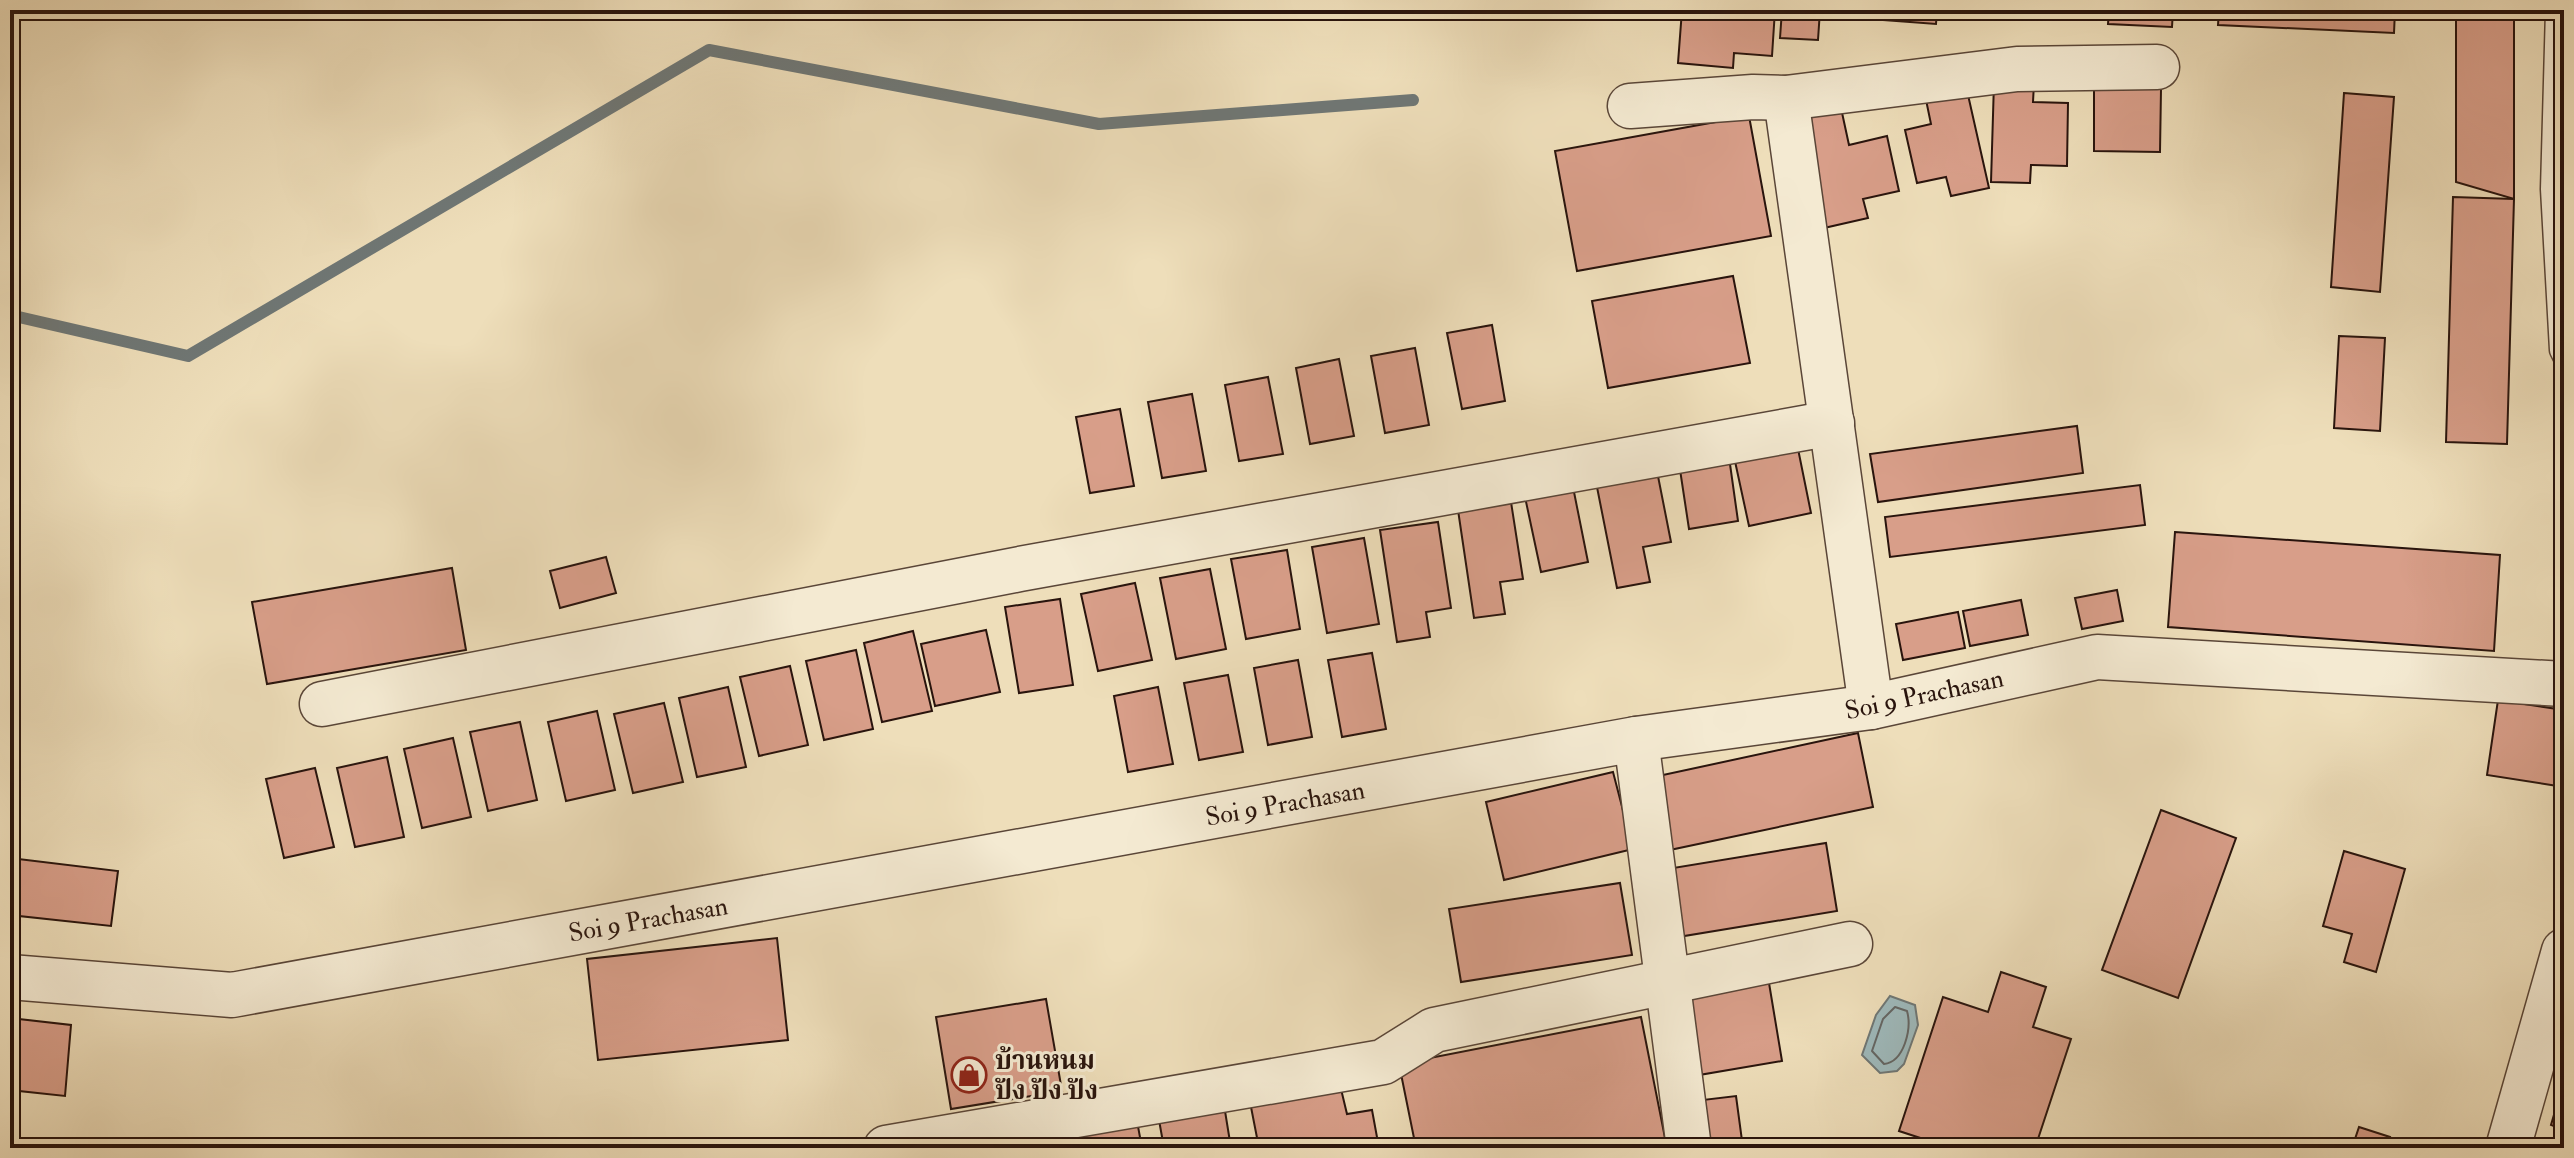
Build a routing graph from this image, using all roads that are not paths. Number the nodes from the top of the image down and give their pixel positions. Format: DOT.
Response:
graph roads {
  1 [pos="2557,10"];
  2 [pos="2157,67"];
  3 [pos="1786,98"];
  4 [pos="1630,106"];
  5 [pos="2564,356"];
  6 [pos="1832,423"];
  7 [pos="2564,684"];
  8 [pos="322,704"];
  9 [pos="1871,707"];
  10 [pos="1636,739"];
  11 [pos="1850,944"];
  12 [pos="2564,951"];
  13 [pos="10,977"];
  14 [pos="1668,982"];
  15 [pos="886,1148"];
  16 [pos="1689,1148"];
  17 [pos="2508,1148"];
  1 -- 5 [label="lane"];
  2 -- 3 [label="street"];
  3 -- 4 [label="street"];
  3 -- 6 [label="street"];
  6 -- 8 [label="street"];
  6 -- 9 [label="street"];
  7 -- 9 [label="street, Soi 9 Prachasan"];
  9 -- 10 [label="street, Soi 9 Prachasan"];
  10 -- 13 [label="street, Soi 9 Prachasan"];
  10 -- 14 [label="street"];
  11 -- 14 [label="street"];
  12 -- 17 [label="street"];
  14 -- 15 [label="street"];
  14 -- 16 [label="street"];
}
